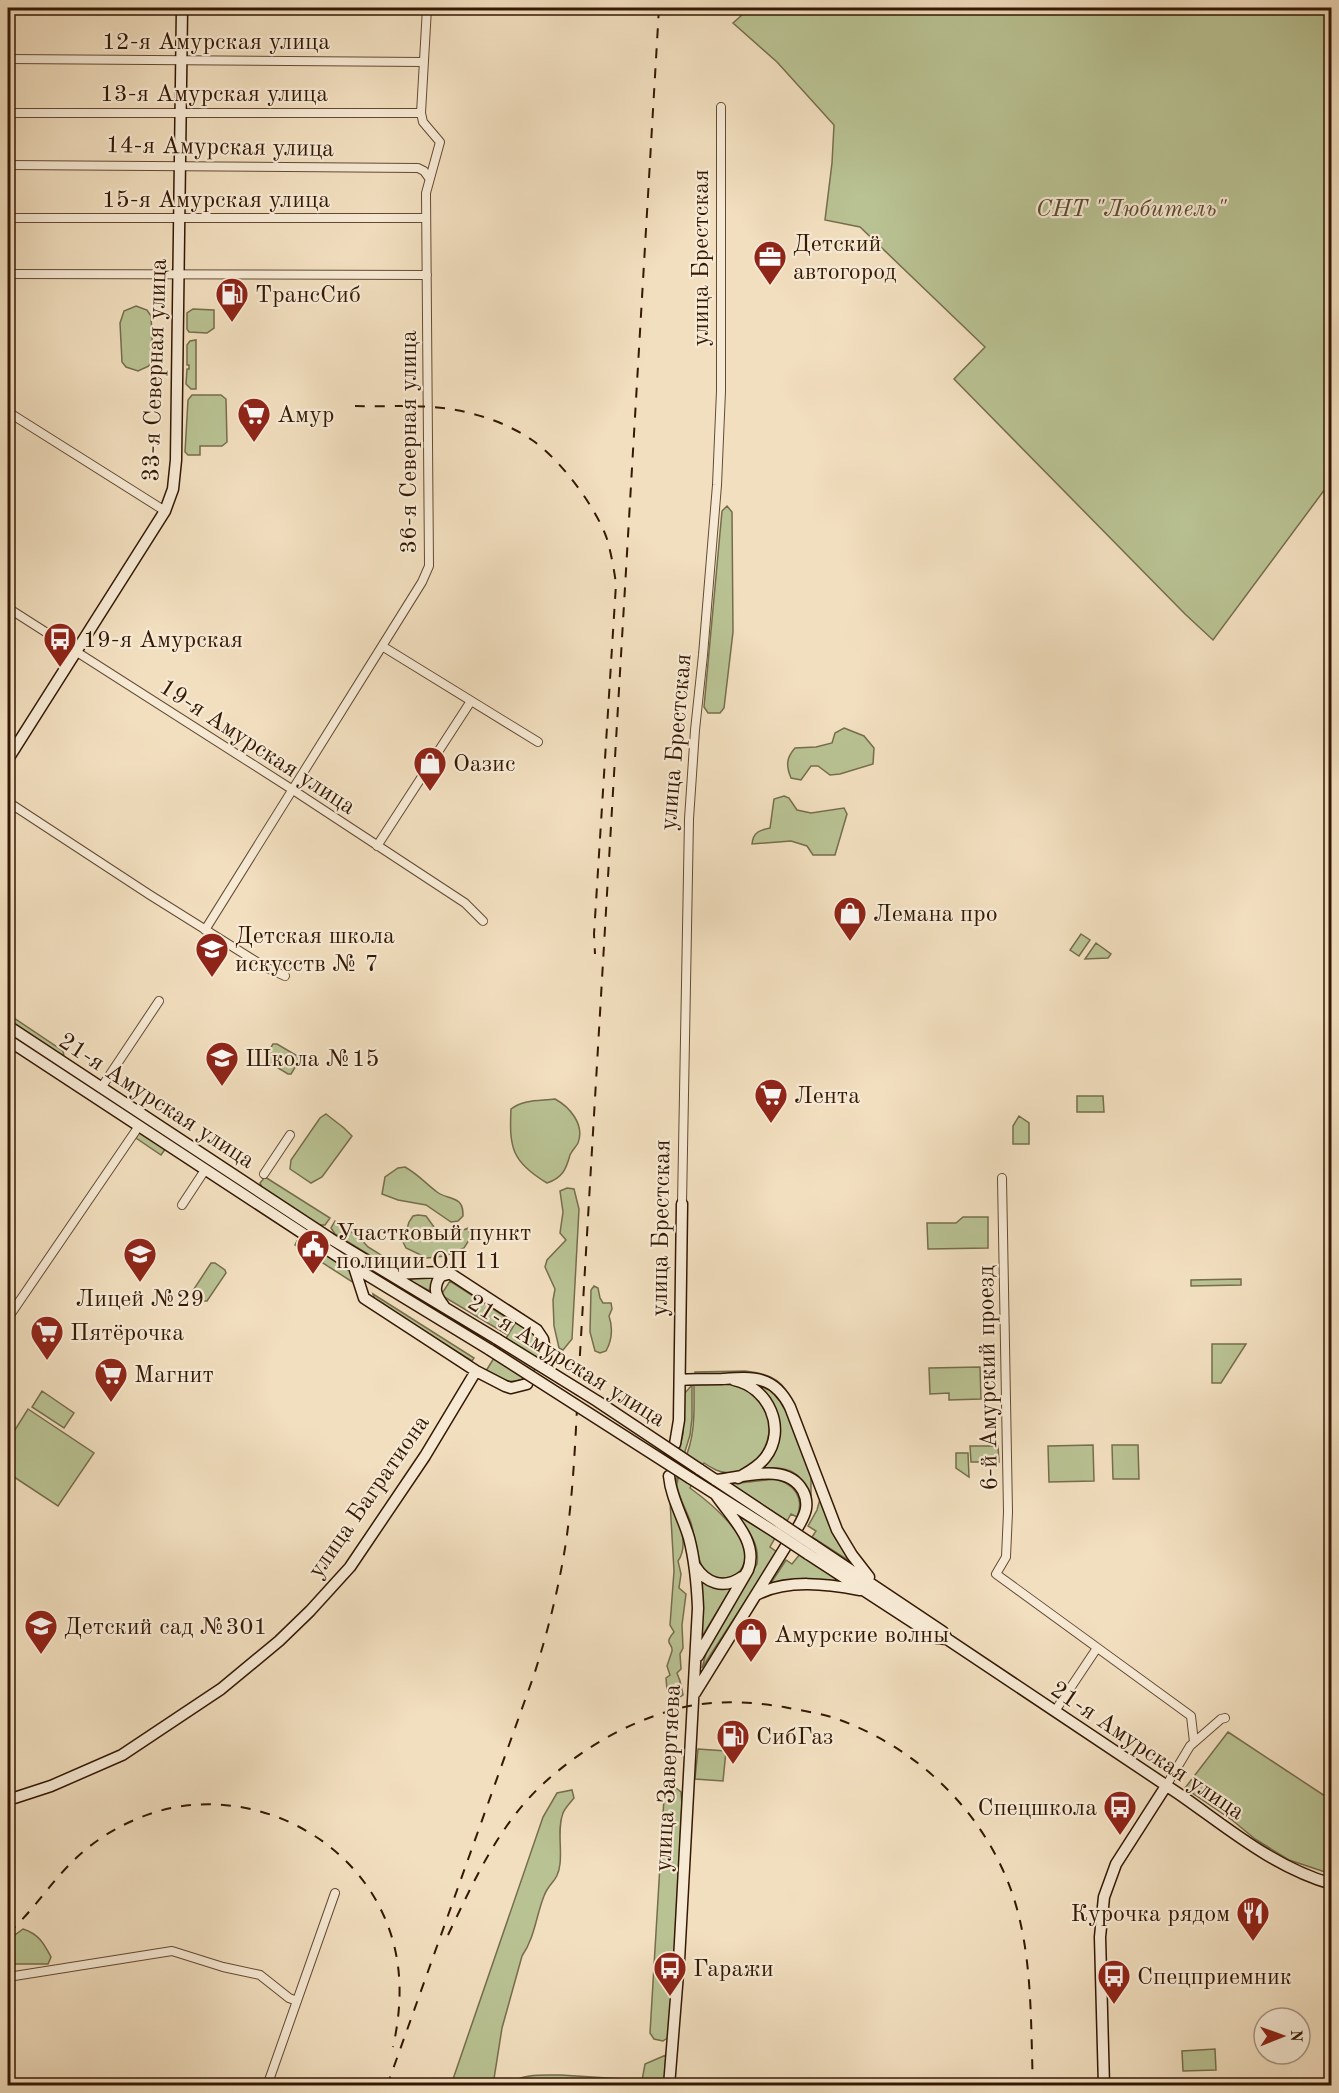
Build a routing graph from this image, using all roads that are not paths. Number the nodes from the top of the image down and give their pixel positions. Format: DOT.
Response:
graph roads {
  1 [pos="182,8"];
  2 [pos="426,8"];
  3 [pos="8,60"];
  4 [pos="181,60"];
  5 [pos="424,62"];
  6 [pos="720,107"];
  7 [pos="181,111"];
  8 [pos="8,112"];
  9 [pos="421,113"];
  10 [pos="8,165"];
  11 [pos="180,165"];
  12 [pos="429,178"];
  13 [pos="8,218"];
  14 [pos="425,218"];
  15 [pos="180,219"];
  16 [pos="8,274"];
  17 [pos="179,274"];
  18 [pos="427,276"];
  19 [pos="8,412"];
  20 [pos="165,511"];
  21 [pos="8,609"];
  22 [pos="382,646"];
  23 [pos="76,652"];
  24 [pos="471,701"];
  25 [pos="538,742"];
  26 [pos="8,759"];
  27 [pos="293,789"];
  28 [pos="8,802"];
  29 [pos="377,846"];
  30 [pos="483,921"];
  31 [pos="206,930"];
  32 [pos="285,976"];
  33 [pos="159,1000"];
  34 [pos="8,1026"];
  35 [pos="8,1040"];
  36 [pos="101,1088"];
  37 [pos="142,1122"];
  38 [pos="290,1135"];
  39 [pos="205,1170"];
  40 [pos="264,1174"];
  41 [pos="1002,1178"];
  42 [pos="682,1204"];
  43 [pos="182,1205"];
  44 [pos="354,1267"];
  45 [pos="382,1271"];
  46 [pos="451,1274"];
  47 [pos="383,1285"];
  48 [pos="364,1298"];
  49 [pos="446,1308"];
  50 [pos="8,1318"];
  51 [pos="546,1356"];
  52 [pos="476,1371"];
  53 [pos="725,1379"];
  54 [pos="680,1380"];
  55 [pos="527,1384"];
  56 [pos="675,1444"];
  57 [pos="816,1475"];
  58 [pos="669,1476"];
  59 [pos="738,1478"];
  60 [pos="715,1480"];
  61 [pos="716,1495"];
  62 [pos="777,1528"];
  63 [pos="786,1546"];
  64 [pos="695,1566"];
  65 [pos="744,1575"];
  66 [pos="868,1588"];
  67 [pos="755,1596"];
  68 [pos="1097,1648"];
  69 [pos="694,1670"];
  70 [pos="706,1674"];
  71 [pos="693,1698"];
  72 [pos="1055,1711"];
  73 [pos="1226,1718"];
  74 [pos="1194,1742"];
  75 [pos="1166,1786"];
  76 [pos="8,1800"];
  77 [pos="1332,1884"];
  78 [pos="335,1893"];
  79 [pos="8,1977"];
  80 [pos="297,2001"];
  81 [pos="267,2085"];
  82 [pos="669,2085"];
  83 [pos="1104,2085"];
  1 -- 4 [label="main road, 33-я Северная улица"];
  2 -- 5 [label="street"];
  3 -- 4 [label="street, 12-я Амурская улица"];
  4 -- 5 [label="street, 12-я Амурская улица"];
  4 -- 7 [label="main road, 33-я Северная улица"];
  5 -- 9 [label="street"];
  6 -- 42 [label="street, улица Брестская"];
  7 -- 8 [label="street, 13-я Амурская улица"];
  7 -- 9 [label="street, 13-я Амурская улица"];
  7 -- 11 [label="main road, 33-я Северная улица"];
  9 -- 12 [label="street, 36-я Северная улица"];
  10 -- 11 [label="street, 14-я Амурская улица"];
  11 -- 12 [label="street, 14-я Амурская улица"];
  11 -- 15 [label="main road, 33-я Северная улица"];
  12 -- 14 [label="street, 36-я Северная улица"];
  13 -- 15 [label="street, 15-я Амурская улица"];
  14 -- 15 [label="street, 15-я Амурская улица"];
  14 -- 18 [label="street, 36-я Северная улица"];
  15 -- 17 [label="main road, 33-я Северная улица"];
  16 -- 17 [label="street"];
  17 -- 18 [label="street"];
  17 -- 20 [label="main road, 33-я Северная улица"];
  18 -- 22 [label="street, 36-я Северная улица"];
  19 -- 20 [label="street"];
  20 -- 23 [label="main road, 33-я Северная улица"];
  21 -- 23 [label="street, 19-я Амурская улица"];
  22 -- 24 [label="street"];
  22 -- 27 [label="street, 36-я Северная улица"];
  23 -- 26 [label="main road, 33-я Северная улица"];
  23 -- 27 [label="street, 19-я Амурская улица"];
  24 -- 25 [label="street"];
  24 -- 29 [label="street"];
  27 -- 29 [label="street, 19-я Амурская улица"];
  27 -- 31 [label="street, 36-я Северная улица"];
  28 -- 31 [label="street"];
  29 -- 30 [label="street, 19-я Амурская улица"];
  31 -- 32 [label="street"];
  33 -- 36 [label="street"];
  34 -- 36 [label="main road, 21-я Амурская улица"];
  35 -- 37 [label="main road, 21-я Амурская улица"];
  36 -- 37 [label="main road, 21-я Амурская улица"];
  37 -- 39 [label="main road, 21-я Амурская улица"];
  37 -- 45 [label="main road, 21-я Амурская улица"];
  37 -- 50 [label="street"];
  38 -- 40 [label="street"];
  39 -- 43 [label="street"];
  39 -- 44 [label="main road, 21-я Амурская улица"];
  41 -- 68 [label="street, 6-й Амурский проезд"];
  42 -- 54 [label="main road, улица Брестская"];
  44 -- 47 [label="main road, 21-я Амурская улица"];
  44 -- 48 [label="main road"];
  45 -- 46 [label="main road"];
  45 -- 49 [label="main road, 21-я Амурская улица"];
  46 -- 49 [label="main road"];
  46 -- 51 [label="main road"];
  47 -- 48 [label="main road"];
  47 -- 61 [label="main road, 21-я Амурская улица, bridge"];
  48 -- 52 [label="main road"];
  49 -- 60 [label="main road, 21-я Амурская улица, bridge"];
  52 -- 55 [label="main road"];
  52 -- 76 [label="main road, улица Багратиона"];
  53 -- 54 [label="main road"];
  53 -- 57 [label="main road"];
  53 -- 59 [label="main road"];
  54 -- 56 [label="main road"];
  57 -- 59 [label="main road"];
  57 -- 66 [label="main road"];
  58 -- 64 [label="main road, улица Завертяева"];
  59 -- 60 [label="main road"];
  60 -- 62 [label="main road, 21-я Амурская улица"];
  61 -- 62 [label="main road, 21-я Амурская улица"];
  61 -- 65 [label="main road"];
  62 -- 66 [label="main road, 21-я Амурская улица, bridge"];
  63 -- 67 [label="main road"];
  64 -- 65 [label="main road"];
  64 -- 69 [label="main road, улица Завертяева"];
  65 -- 69 [label="main road"];
  66 -- 67 [label="main road"];
  66 -- 72 [label="main road, 21-я Амурская улица"];
  67 -- 70 [label="main road"];
  68 -- 72 [label="street"];
  68 -- 74 [label="street"];
  69 -- 70 [label="main road"];
  69 -- 71 [label="main road, улица Завертяева"];
  70 -- 71 [label="main road"];
  71 -- 82 [label="main road, улица Завертяева"];
  72 -- 75 [label="main road, 21-я Амурская улица"];
  73 -- 74 [label="street"];
  74 -- 75 [label="street"];
  75 -- 77 [label="main road, 21-я Амурская улица"];
  75 -- 83 [label="main road"];
  78 -- 80 [label="street"];
  79 -- 80 [label="street"];
  80 -- 81 [label="street"];
}
